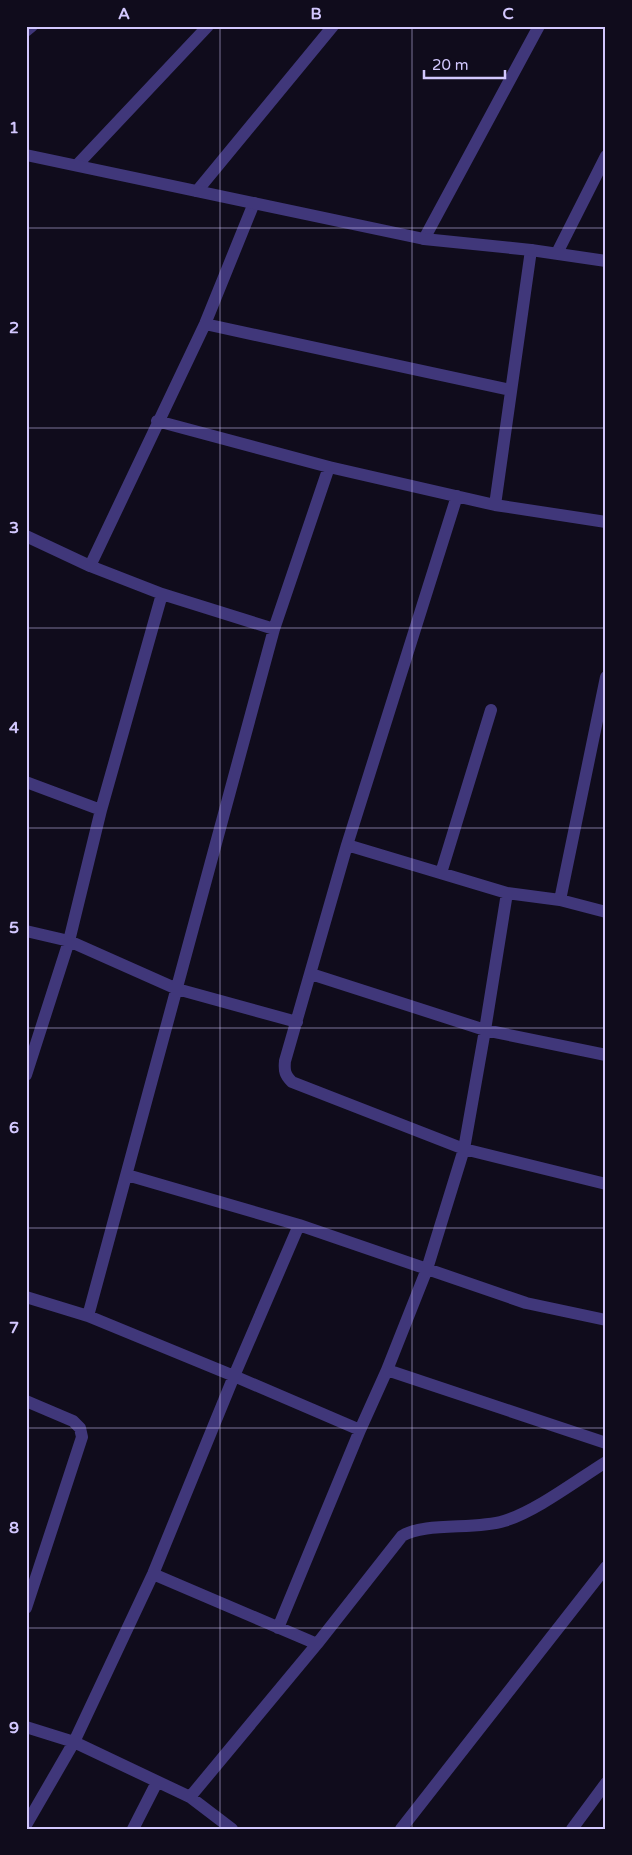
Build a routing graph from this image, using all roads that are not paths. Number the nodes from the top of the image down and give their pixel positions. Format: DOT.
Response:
graph roads {
  1 [pos="32,26"];
  2 [pos="208,26"];
  3 [pos="333,26"];
  4 [pos="539,26"];
  5 [pos="26,31"];
  6 [pos="26,155"];
  7 [pos="606,156"];
  8 [pos="77,165"];
  9 [pos="197,191"];
  10 [pos="254,203"];
  11 [pos="424,239"];
  12 [pos="531,250"];
  13 [pos="557,254"];
  14 [pos="606,261"];
  15 [pos="205,324"];
  16 [pos="510,390"];
  17 [pos="157,421"];
  18 [pos="329,468"];
  19 [pos="457,496"];
  20 [pos="495,505"];
  21 [pos="606,522"];
  22 [pos="26,536"];
  23 [pos="90,566"];
  24 [pos="162,594"];
  25 [pos="274,629"];
  26 [pos="606,677"];
  27 [pos="491,710"];
  28 [pos="26,782"];
  29 [pos="101,810"];
  30 [pos="347,845"];
  31 [pos="441,873"];
  32 [pos="507,893"];
  33 [pos="560,900"];
  34 [pos="606,912"];
  35 [pos="26,931"];
  36 [pos="69,941"];
  37 [pos="311,974"];
  38 [pos="177,989"];
  39 [pos="297,1022"];
  40 [pos="486,1030"];
  41 [pos="606,1055"];
  42 [pos="26,1075"];
  43 [pos="464,1149"];
  44 [pos="127,1175"];
  45 [pos="606,1184"];
  46 [pos="299,1225"];
  47 [pos="427,1269"];
  48 [pos="26,1297"];
  49 [pos="88,1316"];
  50 [pos="606,1320"];
  51 [pos="387,1370"];
  52 [pos="234,1376"];
  53 [pos="26,1401"];
  54 [pos="360,1430"];
  55 [pos="606,1443"];
  56 [pos="606,1462"];
  57 [pos="606,1567"];
  58 [pos="153,1574"];
  59 [pos="26,1608"];
  60 [pos="278,1628"];
  61 [pos="316,1644"];
  62 [pos="26,1728"];
  63 [pos="74,1742"];
  64 [pos="157,1782"];
  65 [pos="606,1783"];
  66 [pos="190,1797"];
  67 [pos="26,1825"];
  68 [pos="133,1829"];
  69 [pos="232,1829"];
  70 [pos="401,1829"];
  71 [pos="572,1829"];
  1 -- 5 [label="street"];
  2 -- 8 [label="street"];
  3 -- 9 [label="street"];
  4 -- 11 [label="street"];
  6 -- 8 [label="street"];
  7 -- 13 [label="street"];
  8 -- 9 [label="street"];
  9 -- 10 [label="street"];
  10 -- 11 [label="street"];
  10 -- 15 [label="street"];
  11 -- 12 [label="street"];
  12 -- 13 [label="street"];
  12 -- 16 [label="street"];
  13 -- 14 [label="street"];
  15 -- 16 [label="street"];
  15 -- 17 [label="street"];
  16 -- 20 [label="street"];
  17 -- 18 [label="street"];
  17 -- 23 [label="street"];
  18 -- 19 [label="street"];
  18 -- 25 [label="street"];
  19 -- 20 [label="street"];
  19 -- 30 [label="street"];
  20 -- 21 [label="street"];
  22 -- 23 [label="street"];
  23 -- 24 [label="street"];
  24 -- 25 [label="street"];
  24 -- 29 [label="street"];
  25 -- 38 [label="street"];
  26 -- 33 [label="street"];
  27 -- 31 [label="street"];
  28 -- 29 [label="street"];
  29 -- 36 [label="street"];
  30 -- 31 [label="street"];
  30 -- 37 [label="street"];
  31 -- 32 [label="street"];
  32 -- 33 [label="street"];
  32 -- 40 [label="street"];
  33 -- 34 [label="street"];
  35 -- 36 [label="street"];
  36 -- 38 [label="street"];
  36 -- 42 [label="street"];
  37 -- 39 [label="street"];
  37 -- 40 [label="street"];
  38 -- 39 [label="street"];
  38 -- 44 [label="street"];
  39 -- 43 [label="street"];
  40 -- 41 [label="street"];
  40 -- 43 [label="street"];
  43 -- 45 [label="street"];
  43 -- 47 [label="street"];
  44 -- 46 [label="street"];
  44 -- 49 [label="street"];
  46 -- 47 [label="street"];
  46 -- 52 [label="street"];
  47 -- 50 [label="street"];
  47 -- 51 [label="street"];
  48 -- 49 [label="street"];
  49 -- 52 [label="street"];
  51 -- 54 [label="street"];
  51 -- 55 [label="street"];
  52 -- 54 [label="street"];
  52 -- 58 [label="street"];
  53 -- 59 [label="street"];
  54 -- 60 [label="street"];
  56 -- 61 [label="street"];
  57 -- 70 [label="street"];
  58 -- 60 [label="street"];
  58 -- 63 [label="street"];
  60 -- 61 [label="street"];
  61 -- 66 [label="street"];
  62 -- 63 [label="street"];
  63 -- 64 [label="street"];
  63 -- 67 [label="street"];
  64 -- 66 [label="street"];
  64 -- 68 [label="street"];
  65 -- 71 [label="street"];
  66 -- 69 [label="street"];
}
